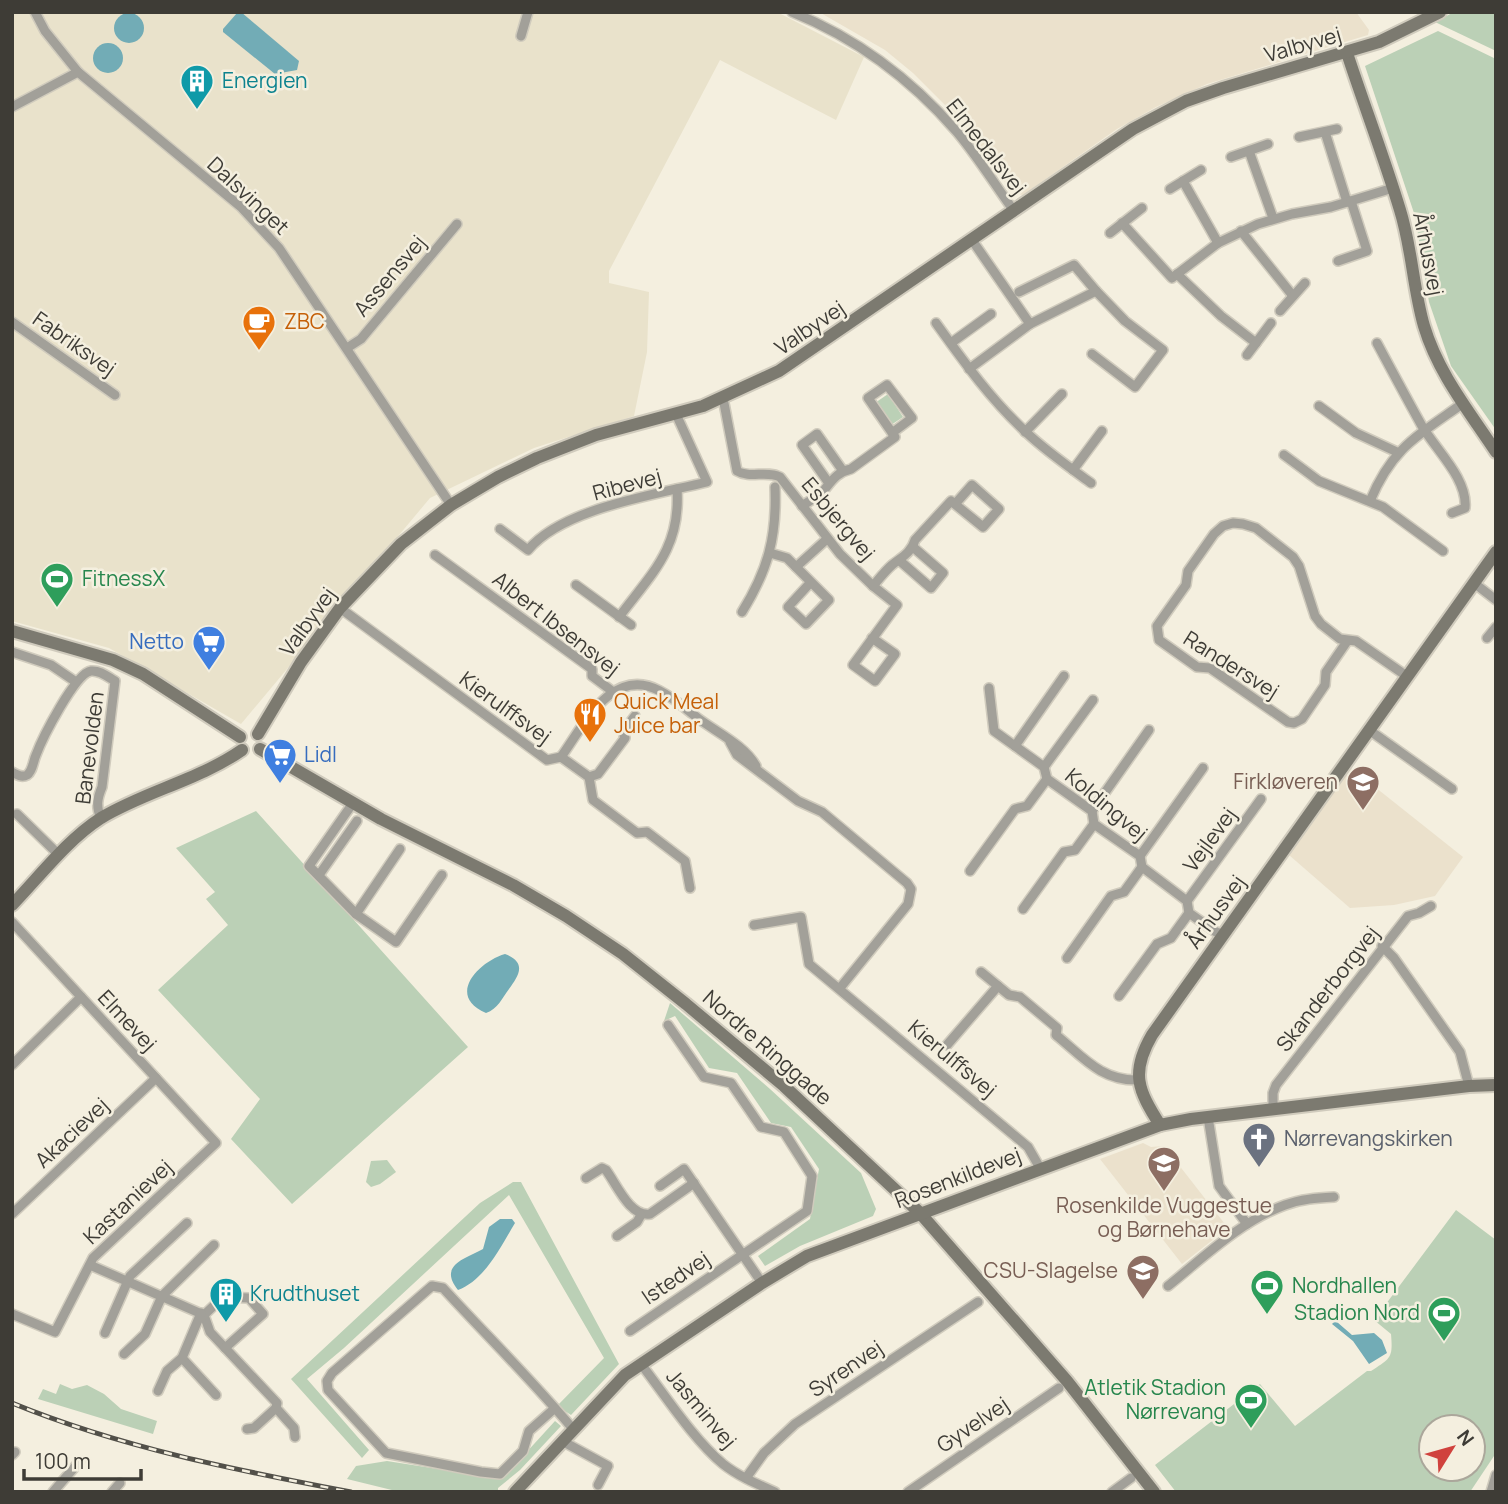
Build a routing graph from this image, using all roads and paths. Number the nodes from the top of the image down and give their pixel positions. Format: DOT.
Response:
graph roads {
  1 [pos="35,12"];
  2 [pos="528,12"];
  3 [pos="792,12"];
  4 [pos="1440,12"];
  5 [pos="521,36"];
  6 [pos="1347,53"];
  7 [pos="78,72"];
  8 [pos="12,107"];
  9 [pos="1337,129"];
  10 [pos="1325,132"];
  11 [pos="1299,137"];
  12 [pos="1268,144"];
  13 [pos="1249,151"];
  14 [pos="1231,157"];
  15 [pos="1201,170"];
  16 [pos="1183,181"];
  17 [pos="1393,188"];
  18 [pos="1170,189"];
  19 [pos="1349,202"];
  20 [pos="1142,208"];
  21 [pos="1014,211"];
  22 [pos="1273,218"];
  23 [pos="1122,223"];
  24 [pos="457,224"];
  25 [pos="1241,231"];
  26 [pos="1110,233"];
  27 [pos="972,240"];
  28 [pos="1218,243"];
  29 [pos="1338,261"];
  30 [pos="1177,274"];
  31 [pos="1305,283"];
  32 [pos="1096,291"];
  33 [pos="1019,292"];
  34 [pos="1293,296"];
  35 [pos="1280,311"];
  36 [pos="991,314"];
  37 [pos="12,322"];
  38 [pos="936,323"];
  39 [pos="1271,323"];
  40 [pos="1030,324"];
  41 [pos="1256,343"];
  42 [pos="1377,343"];
  43 [pos="951,344"];
  44 [pos="347,348"];
  45 [pos="1092,354"];
  46 [pos="1247,355"];
  47 [pos="969,369"];
  48 [pos="1062,394"];
  49 [pos="115,395"];
  50 [pos="723,398"];
  51 [pos="1462,404"];
  52 [pos="1319,406"];
  53 [pos="676,414"];
  54 [pos="1424,429"];
  55 [pos="1102,431"];
  56 [pos="1026,432"];
  57 [pos="892,433"];
  58 [pos="1397,452"];
  59 [pos="1496,452"];
  60 [pos="1284,455"];
  61 [pos="1073,470"];
  62 [pos="843,471"];
  63 [pos="828,482"];
  64 [pos="1091,484"];
  65 [pos="775,487"];
  66 [pos="677,489"];
  67 [pos="1370,501"];
  68 [pos="956,503"];
  69 [pos="451,505"];
  70 [pos="802,506"];
  71 [pos="1452,513"];
  72 [pos="500,529"];
  73 [pos="827,539"];
  74 [pos="913,547"];
  75 [pos="1443,551"];
  76 [pos="1496,552"];
  77 [pos="770,553"];
  78 [pos="435,555"];
  79 [pos="900,561"];
  80 [pos="796,567"];
  81 [pos="811,582"];
  82 [pos="1474,583"];
  83 [pos="576,585"];
  84 [pos="873,586"];
  85 [pos="1496,600"];
  86 [pos="340,608"];
  87 [pos="741,612"];
  88 [pos="619,617"];
  89 [pos="631,625"];
  90 [pos="1496,627"];
  91 [pos="12,631"];
  92 [pos="872,638"];
  93 [pos="1487,638"];
  94 [pos="1348,640"];
  95 [pos="12,652"];
  96 [pos="1064,676"];
  97 [pos="1408,677"];
  98 [pos="76,682"];
  99 [pos="989,688"];
  100 [pos="612,691"];
  101 [pos="1093,700"];
  102 [pos="635,716"];
  103 [pos="1149,730"];
  104 [pos="1369,730"];
  105 [pos="258,734"];
  106 [pos="241,744"];
  107 [pos="1015,746"];
  108 [pos="260,749"];
  109 [pos="561,757"];
  110 [pos="1044,767"];
  111 [pos="1203,768"];
  112 [pos="12,772"];
  113 [pos="589,777"];
  114 [pos="1047,779"];
  115 [pos="1452,789"];
  116 [pos="1261,799"];
  117 [pos="353,803"];
  118 [pos="1092,811"];
  119 [pos="17,814"];
  120 [pos="101,819"];
  121 [pos="357,821"];
  122 [pos="1094,824"];
  123 [pos="400,849"];
  124 [pos="60,855"];
  125 [pos="1140,856"];
  126 [pos="1142,867"];
  127 [pos="970,871"];
  128 [pos="318,875"];
  129 [pos="442,875"];
  130 [pos="690,888"];
  131 [pos="1187,901"];
  132 [pos="12,905"];
  133 [pos="1431,906"];
  134 [pos="1023,909"];
  135 [pos="1189,913"];
  136 [pos="356,914"];
  137 [pos="12,922"];
  138 [pos="754,925"];
  139 [pos="1224,934"];
  140 [pos="1382,946"];
  141 [pos="1067,958"];
  142 [pos="981,972"];
  143 [pos="998,986"];
  144 [pos="840,988"];
  145 [pos="1119,996"];
  146 [pos="81,997"];
  147 [pos="668,1025"];
  148 [pos="947,1045"];
  149 [pos="12,1065"];
  150 [pos="156,1077"];
  151 [pos="1138,1080"];
  152 [pos="1496,1085"];
  153 [pos="1469,1086"];
  154 [pos="1273,1109"];
  155 [pos="1208,1117"];
  156 [pos="1160,1125"];
  157 [pos="216,1143"];
  158 [pos="1040,1168"];
  159 [pos="586,1178"];
  160 [pos="694,1184"];
  161 [pos="660,1186"];
  162 [pos="1334,1197"];
  163 [pos="920,1213"];
  164 [pos="12,1214"];
  165 [pos="641,1215"];
  166 [pos="187,1223"];
  167 [pos="1247,1224"];
  168 [pos="617,1236"];
  169 [pos="215,1245"];
  170 [pos="742,1254"];
  171 [pos="90,1265"];
  172 [pos="126,1282"];
  173 [pos="762,1283"];
  174 [pos="1168,1286"];
  175 [pos="162,1296"];
  176 [pos="978,1302"];
  177 [pos="12,1314"];
  178 [pos="202,1314"];
  179 [pos="630,1331"];
  180 [pos="105,1333"];
  181 [pos="225,1348"];
  182 [pos="124,1354"];
  183 [pos="182,1358"];
  184 [pos="640,1364"];
  185 [pos="1059,1388"];
  186 [pos="158,1391"];
  187 [pos="216,1395"];
  188 [pos="276,1408"];
  189 [pos="555,1408"];
  190 [pos="247,1429"];
  191 [pos="573,1429"];
  192 [pos="295,1437"];
  193 [pos="562,1441"];
  194 [pos="80,1461"];
  195 [pos="1496,1475"];
  196 [pos="746,1478"];
  197 [pos="1131,1478"];
  198 [pos="120,1483"];
  199 [pos="598,1485"];
  200 [pos="53,1492"];
  201 [pos="112,1492"];
  202 [pos="515,1492"];
  203 [pos="775,1492"];
  204 [pos="908,1492"];
  205 [pos="1112,1492"];
  206 [pos="1154,1492"];
  207 [pos="1492,1492"];
  1 -- 7 [label="street, Dalsvinget"];
  2 -- 5 [label="street"];
  3 -- 21 [label="street, Elmedalsvej"];
  4 -- 6 [label="street, Valbyvej"];
  6 -- 17 [label="street, Århusvej"];
  6 -- 21 [label="street, Valbyvej"];
  7 -- 8 [label="street"];
  7 -- 44 [label="street, Dalsvinget"];
  9 -- 10 [label="street"];
  10 -- 11 [label="street"];
  10 -- 19 [label="street"];
  12 -- 13 [label="street"];
  13 -- 14 [label="street"];
  13 -- 22 [label="street"];
  15 -- 16 [label="street"];
  16 -- 18 [label="street"];
  16 -- 28 [label="street"];
  17 -- 19 [label="street"];
  17 -- 51 [label="street, Århusvej"];
  19 -- 22 [label="street"];
  19 -- 29 [label="street"];
  20 -- 23 [label="street"];
  21 -- 27 [label="street, Valbyvej"];
  22 -- 25 [label="street"];
  23 -- 26 [label="street"];
  23 -- 30 [label="street"];
  24 -- 44 [label="street, Assensvej"];
  25 -- 28 [label="street"];
  25 -- 34 [label="street"];
  27 -- 40 [label="street"];
  27 -- 50 [label="street, Valbyvej"];
  28 -- 30 [label="street"];
  30 -- 41 [label="street"];
  31 -- 34 [label="street"];
  32 -- 33 [label="street"];
  32 -- 40 [label="street"];
  32 -- 45 [label="street"];
  34 -- 35 [label="street"];
  36 -- 43 [label="street"];
  37 -- 49 [label="street, Fabriksvej"];
  38 -- 43 [label="street"];
  39 -- 41 [label="street"];
  40 -- 47 [label="street"];
  41 -- 46 [label="street"];
  42 -- 54 [label="street"];
  43 -- 47 [label="street"];
  44 -- 69 [label="street, Dalsvinget"];
  47 -- 56 [label="street"];
  48 -- 56 [label="street"];
  50 -- 53 [label="street, Valbyvej"];
  50 -- 70 [label="street, Esbjergvej"];
  51 -- 54 [label="street"];
  51 -- 59 [label="street, Århusvej"];
  52 -- 58 [label="street"];
  53 -- 66 [label="street, Ribevej"];
  53 -- 69 [label="street, Valbyvej"];
  54 -- 58 [label="street"];
  54 -- 71 [label="street"];
  55 -- 61 [label="street"];
  56 -- 61 [label="street"];
  57 -- 57 [label="street"];
  57 -- 62 [label="street"];
  58 -- 67 [label="street"];
  60 -- 67 [label="street"];
  61 -- 64 [label="street"];
  62 -- 63 [label="street"];
  62 -- 63 [label="street"];
  63 -- 70 [label="street"];
  65 -- 77 [label="street"];
  66 -- 72 [label="street, Ribevej"];
  66 -- 88 [label="street"];
  67 -- 75 [label="street"];
  68 -- 68 [label="street"];
  68 -- 74 [label="street"];
  69 -- 86 [label="street, Valbyvej"];
  70 -- 73 [label="street, Esbjergvej"];
  73 -- 80 [label="street"];
  73 -- 84 [label="street, Esbjergvej"];
  74 -- 79 [label="street"];
  74 -- 79 [label="street"];
  76 -- 82 [label="street, Århusvej"];
  77 -- 80 [label="street"];
  77 -- 87 [label="street"];
  78 -- 100 [label="street, Albert Ibsensvej"];
  79 -- 84 [label="street"];
  80 -- 81 [label="street"];
  81 -- 81 [label="street"];
  82 -- 85 [label="street"];
  82 -- 97 [label="street, Århusvej"];
  83 -- 88 [label="street"];
  84 -- 92 [label="street, Esbjergvej"];
  86 -- 105 [label="street, Valbyvej"];
  86 -- 109 [label="street, Kierulffsvej"];
  88 -- 89 [label="street"];
  90 -- 93 [label="street"];
  91 -- 106 [label="street"];
  92 -- 92 [label="street"];
  94 -- 94 [label="street, Randersvej"];
  94 -- 97 [label="street, Randersvej"];
  95 -- 98 [label="street"];
  96 -- 107 [label="street"];
  97 -- 104 [label="street, Århusvej"];
  98 -- 112 [label="street"];
  98 -- 120 [label="street, Banevolden"];
  99 -- 107 [label="street, Koldingvej"];
  100 -- 109 [label="street"];
  100 -- 144 [label="street, Albert Ibsensvej"];
  101 -- 110 [label="street"];
  102 -- 113 [label="street"];
  103 -- 118 [label="street"];
  104 -- 115 [label="street"];
  104 -- 139 [label="street, Århusvej"];
  105 -- 106 [label="street"];
  105 -- 108 [label="street"];
  106 -- 108 [label="street"];
  106 -- 120 [label="street"];
  107 -- 110 [label="street, Koldingvej"];
  108 -- 117 [label="street, Nordre Ringgade"];
  109 -- 113 [label="street, Kierulffsvej"];
  110 -- 114 [label="street, Koldingvej"];
  111 -- 125 [label="street"];
  113 -- 130 [label="street"];
  114 -- 118 [label="street, Koldingvej"];
  114 -- 127 [label="street"];
  116 -- 131 [label="street, Vejlevej"];
  117 -- 128 [label="street"];
  117 -- 163 [label="street, Nordre Ringgade"];
  118 -- 122 [label="street, Koldingvej"];
  119 -- 124 [label="street"];
  120 -- 124 [label="street"];
  121 -- 128 [label="street"];
  122 -- 125 [label="street, Koldingvej"];
  122 -- 134 [label="street"];
  123 -- 136 [label="street"];
  124 -- 132 [label="street"];
  125 -- 126 [label="street, Koldingvej"];
  126 -- 131 [label="street, Koldingvej"];
  126 -- 141 [label="street"];
  128 -- 136 [label="street"];
  129 -- 136 [label="street"];
  131 -- 135 [label="street"];
  133 -- 140 [label="street, Skanderborgvej"];
  135 -- 139 [label="street"];
  135 -- 145 [label="street"];
  137 -- 146 [label="street, Elmevej"];
  138 -- 144 [label="street, Kierulffsvej"];
  139 -- 151 [label="street, Århusvej"];
  140 -- 153 [label="street"];
  140 -- 154 [label="street, Skanderborgvej"];
  142 -- 143 [label="street"];
  143 -- 148 [label="street"];
  143 -- 151 [label="street"];
  144 -- 158 [label="street, Kierulffsvej"];
  146 -- 149 [label="street"];
  146 -- 150 [label="street, Elmevej"];
  147 -- 170 [label="street, Istedvej"];
  150 -- 157 [label="street, Elmevej"];
  150 -- 164 [label="street, Akacievej"];
  151 -- 156 [label="street"];
  152 -- 153 [label="street, Rosenkildevej"];
  153 -- 154 [label="street, Rosenkildevej"];
  154 -- 155 [label="street, Rosenkildevej"];
  155 -- 156 [label="street, Rosenkildevej"];
  155 -- 167 [label="street"];
  156 -- 158 [label="street, Rosenkildevej"];
  157 -- 171 [label="street, Kastanievej"];
  158 -- 163 [label="street, Rosenkildevej"];
  159 -- 165 [label="street"];
  160 -- 161 [label="street"];
  160 -- 165 [label="street"];
  160 -- 170 [label="street"];
  162 -- 167 [label="street"];
  163 -- 173 [label="street, Rosenkildevej"];
  163 -- 206 [label="street, Nordre Ringgade"];
  165 -- 168 [label="street"];
  166 -- 172 [label="street"];
  167 -- 174 [label="street"];
  169 -- 175 [label="street"];
  170 -- 173 [label="street"];
  170 -- 179 [label="street, Istedvej"];
  171 -- 172 [label="street"];
  171 -- 177 [label="street, Kastanievej"];
  172 -- 175 [label="street"];
  172 -- 180 [label="street"];
  173 -- 184 [label="street, Rosenkildevej"];
  175 -- 178 [label="street"];
  175 -- 182 [label="street"];
  176 -- 196 [label="street, Syrenvej"];
  178 -- 181 [label="street"];
  178 -- 181 [label="street"];
  178 -- 183 [label="street"];
  181 -- 188 [label="street"];
  183 -- 186 [label="street"];
  183 -- 187 [label="street"];
  184 -- 191 [label="street, Rosenkildevej"];
  184 -- 196 [label="street, Jasminvej"];
  185 -- 204 [label="street, Gyvelvej"];
  188 -- 190 [label="street"];
  188 -- 192 [label="street"];
  189 -- 189 [label="street"];
  189 -- 191 [label="street"];
  191 -- 193 [label="street, Rosenkildevej"];
  193 -- 199 [label="street"];
  193 -- 202 [label="street, Rosenkildevej"];
  194 -- 200 [label="street"];
  195 -- 207 [label="street"];
  196 -- 203 [label="street, Jasminvej"];
  197 -- 205 [label="street"];
  198 -- 201 [label="street"];
}
